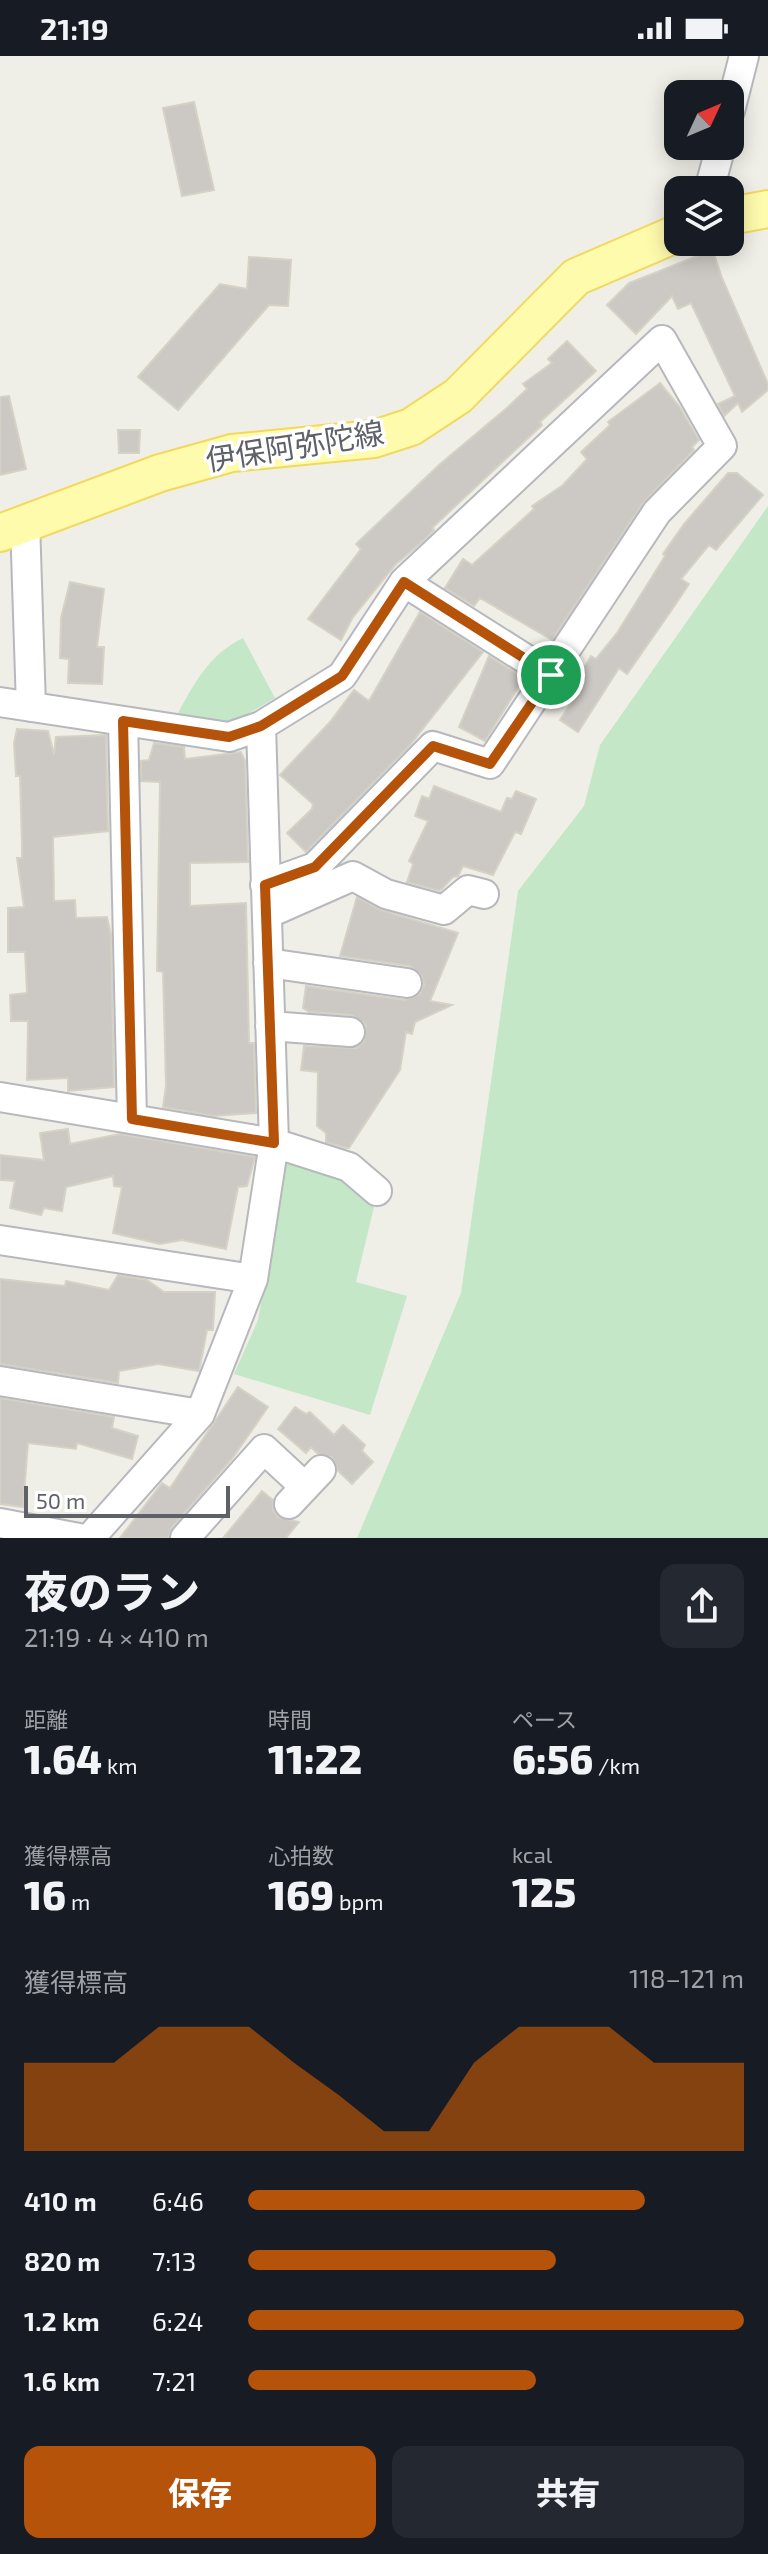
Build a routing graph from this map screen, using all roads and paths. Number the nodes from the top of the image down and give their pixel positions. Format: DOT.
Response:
graph roads {
  1 [pos="744,56"];
  2 [pos="738,80"];
  3 [pos="768,209"];
  4 [pos="744,213"];
  5 [pos="664,239"];
  6 [pos="13,528"];
  7 [pos="404,582"];
  8 [pos="551,675"];
  9 [pos="0,702"];
  10 [pos="31,707"];
  11 [pos="123,721"];
  12 [pos="261,726"];
  13 [pos="265,885"];
  14 [pos="484,894"];
  15 [pos="267,914"];
  16 [pos="268,963"];
  17 [pos="407,983"];
  18 [pos="270,1026"];
  19 [pos="350,1032"];
  20 [pos="0,1097"];
  21 [pos="132,1119"];
  22 [pos="274,1143"];
  23 [pos="377,1191"];
  24 [pos="0,1240"];
  25 [pos="253,1279"];
  26 [pos="0,1381"];
  27 [pos="200,1414"];
  28 [pos="305,1487"];
  29 [pos="0,1523"];
  30 [pos="79,1538"];
  31 [pos="90,1538"];
  32 [pos="185,1538"];
  1 -- 2 [label="street"];
  3 -- 4 [label="main road"];
  5 -- 6 [label="main road, 伊保阿弥陀線"];
  6 -- 10 [label="street"];
  7 -- 8 [label="street"];
  7 -- 8 [label="street"];
  7 -- 12 [label="street"];
  8 -- 13 [label="street"];
  9 -- 10 [label="street"];
  10 -- 11 [label="street"];
  11 -- 12 [label="street"];
  11 -- 21 [label="street"];
  12 -- 13 [label="street"];
  13 -- 15 [label="street"];
  14 -- 15 [label="street"];
  15 -- 16 [label="street"];
  16 -- 17 [label="street"];
  16 -- 18 [label="street"];
  18 -- 19 [label="street"];
  18 -- 22 [label="street"];
  20 -- 21 [label="street"];
  21 -- 22 [label="street"];
  22 -- 23 [label="street"];
  22 -- 25 [label="street"];
  24 -- 25 [label="street"];
  25 -- 27 [label="street"];
  26 -- 27 [label="street"];
  27 -- 31 [label="street"];
  28 -- 32 [label="street"];
  29 -- 30 [label="street"];
}
